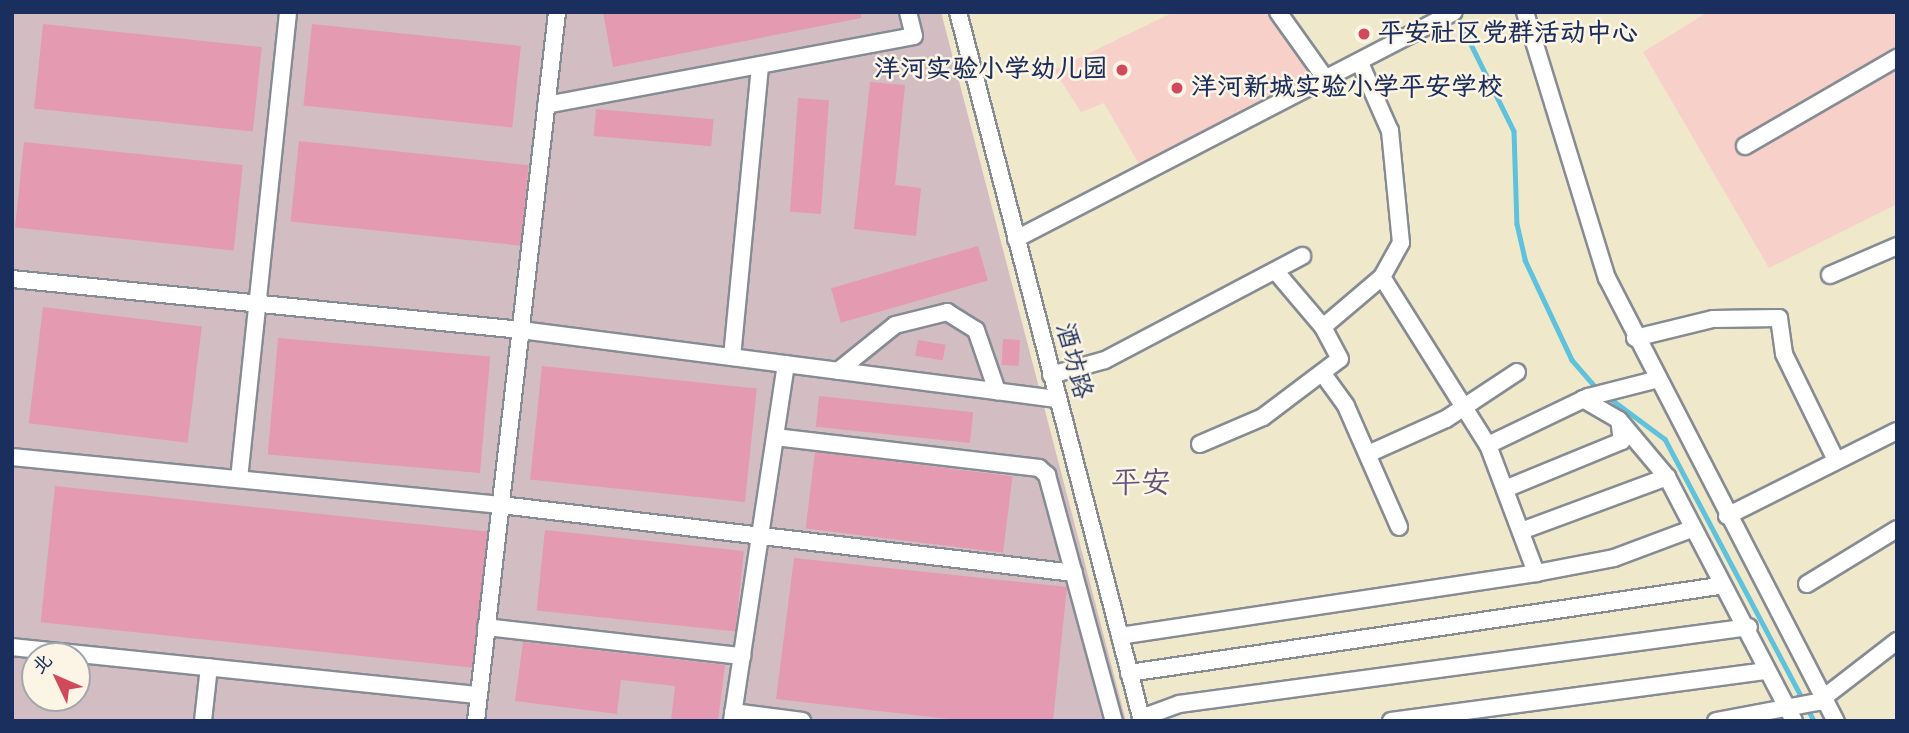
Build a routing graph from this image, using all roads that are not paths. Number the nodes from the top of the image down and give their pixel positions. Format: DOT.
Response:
graph roads {
  1 [pos="288,12"];
  2 [pos="557,12"];
  3 [pos="908,12"];
  4 [pos="958,12"];
  5 [pos="1278,12"];
  6 [pos="1454,12"];
  7 [pos="1525,12"];
  8 [pos="1897,58"];
  9 [pos="1360,63"];
  10 [pos="760,65"];
  11 [pos="1325,78"];
  12 [pos="546,106"];
  13 [pos="1745,146"];
  14 [pos="1016,239"];
  15 [pos="1897,246"];
  16 [pos="1302,256"];
  17 [pos="1277,273"];
  18 [pos="1830,275"];
  19 [pos="1382,277"];
  20 [pos="12,279"];
  21 [pos="253,303"];
  22 [pos="1323,327"];
  23 [pos="521,330"];
  24 [pos="1635,338"];
  25 [pos="732,357"];
  26 [pos="786,364"];
  27 [pos="838,370"];
  28 [pos="1517,372"];
  29 [pos="1323,374"];
  30 [pos="1051,375"];
  31 [pos="1655,380"];
  32 [pos="997,391"];
  33 [pos="1594,396"];
  34 [pos="1057,399"];
  35 [pos="1465,406"];
  36 [pos="1619,420"];
  37 [pos="1897,431"];
  38 [pos="775,437"];
  39 [pos="1200,444"];
  40 [pos="1488,445"];
  41 [pos="1368,454"];
  42 [pos="12,457"];
  43 [pos="1836,460"];
  44 [pos="1667,477"];
  45 [pos="239,479"];
  46 [pos="1505,489"];
  47 [pos="501,505"];
  48 [pos="1727,516"];
  49 [pos="1399,527"];
  50 [pos="1691,529"];
  51 [pos="1897,529"];
  52 [pos="1521,531"];
  53 [pos="760,537"];
  54 [pos="1074,573"];
  55 [pos="1536,573"];
  56 [pos="1807,583"];
  57 [pos="1719,586"];
  58 [pos="486,627"];
  59 [pos="1749,627"];
  60 [pos="1120,636"];
  61 [pos="1897,641"];
  62 [pos="12,647"];
  63 [pos="742,656"];
  64 [pos="209,667"];
  65 [pos="1766,671"];
  66 [pos="1129,673"];
  67 [pos="479,695"];
  68 [pos="1805,708"];
  69 [pos="733,717"];
  70 [pos="1142,719"];
  71 [pos="203,721"];
  72 [pos="476,721"];
  73 [pos="802,721"];
  74 [pos="1114,721"];
  75 [pos="1391,721"];
  76 [pos="1716,721"];
  77 [pos="1836,721"];
  1 -- 21 [label="street"];
  2 -- 12 [label="street"];
  3 -- 10 [label="street"];
  4 -- 14 [label="street, 酒坊路"];
  5 -- 11 [label="street"];
  6 -- 9 [label="street"];
  7 -- 24 [label="street"];
  8 -- 13 [label="street"];
  9 -- 11 [label="street"];
  9 -- 19 [label="street"];
  10 -- 12 [label="street"];
  10 -- 25 [label="street"];
  11 -- 14 [label="street"];
  12 -- 23 [label="street"];
  14 -- 30 [label="street, 酒坊路"];
  15 -- 18 [label="street"];
  16 -- 17 [label="street"];
  17 -- 22 [label="street"];
  17 -- 30 [label="street"];
  19 -- 22 [label="street"];
  19 -- 35 [label="street"];
  20 -- 21 [label="street"];
  21 -- 23 [label="street"];
  21 -- 45 [label="street"];
  22 -- 29 [label="street"];
  23 -- 25 [label="street"];
  23 -- 47 [label="street"];
  24 -- 31 [label="street"];
  24 -- 43 [label="street"];
  25 -- 26 [label="street"];
  26 -- 27 [label="street"];
  26 -- 38 [label="street"];
  27 -- 32 [label="street"];
  27 -- 32 [label="street"];
  28 -- 35 [label="street"];
  29 -- 39 [label="street"];
  29 -- 41 [label="street"];
  30 -- 34 [label="street, 酒坊路"];
  31 -- 33 [label="street"];
  31 -- 48 [label="street"];
  32 -- 34 [label="street"];
  33 -- 36 [label="street"];
  33 -- 40 [label="street"];
  34 -- 60 [label="street, 酒坊路"];
  35 -- 40 [label="street"];
  35 -- 41 [label="street"];
  36 -- 44 [label="street"];
  36 -- 46 [label="street"];
  37 -- 43 [label="street"];
  38 -- 53 [label="street"];
  38 -- 54 [label="street"];
  40 -- 46 [label="street"];
  41 -- 49 [label="street"];
  42 -- 45 [label="street"];
  43 -- 48 [label="street"];
  44 -- 50 [label="street"];
  44 -- 52 [label="street"];
  45 -- 47 [label="street"];
  46 -- 52 [label="street"];
  47 -- 53 [label="street"];
  47 -- 58 [label="street"];
  48 -- 68 [label="street"];
  50 -- 55 [label="street"];
  50 -- 57 [label="street"];
  51 -- 56 [label="street"];
  52 -- 55 [label="street"];
  53 -- 54 [label="street"];
  53 -- 63 [label="street"];
  54 -- 74 [label="street"];
  55 -- 60 [label="street"];
  57 -- 59 [label="street"];
  57 -- 66 [label="street"];
  58 -- 63 [label="street"];
  58 -- 67 [label="street"];
  59 -- 65 [label="street"];
  59 -- 70 [label="street"];
  60 -- 66 [label="street, 酒坊路"];
  61 -- 68 [label="street"];
  62 -- 64 [label="street"];
  63 -- 69 [label="street"];
  64 -- 67 [label="street"];
  64 -- 71 [label="street"];
  65 -- 68 [label="street"];
  65 -- 75 [label="street"];
  66 -- 70 [label="street, 酒坊路"];
  67 -- 72 [label="street"];
  68 -- 76 [label="street"];
  68 -- 77 [label="street"];
  69 -- 73 [label="street"];
}
